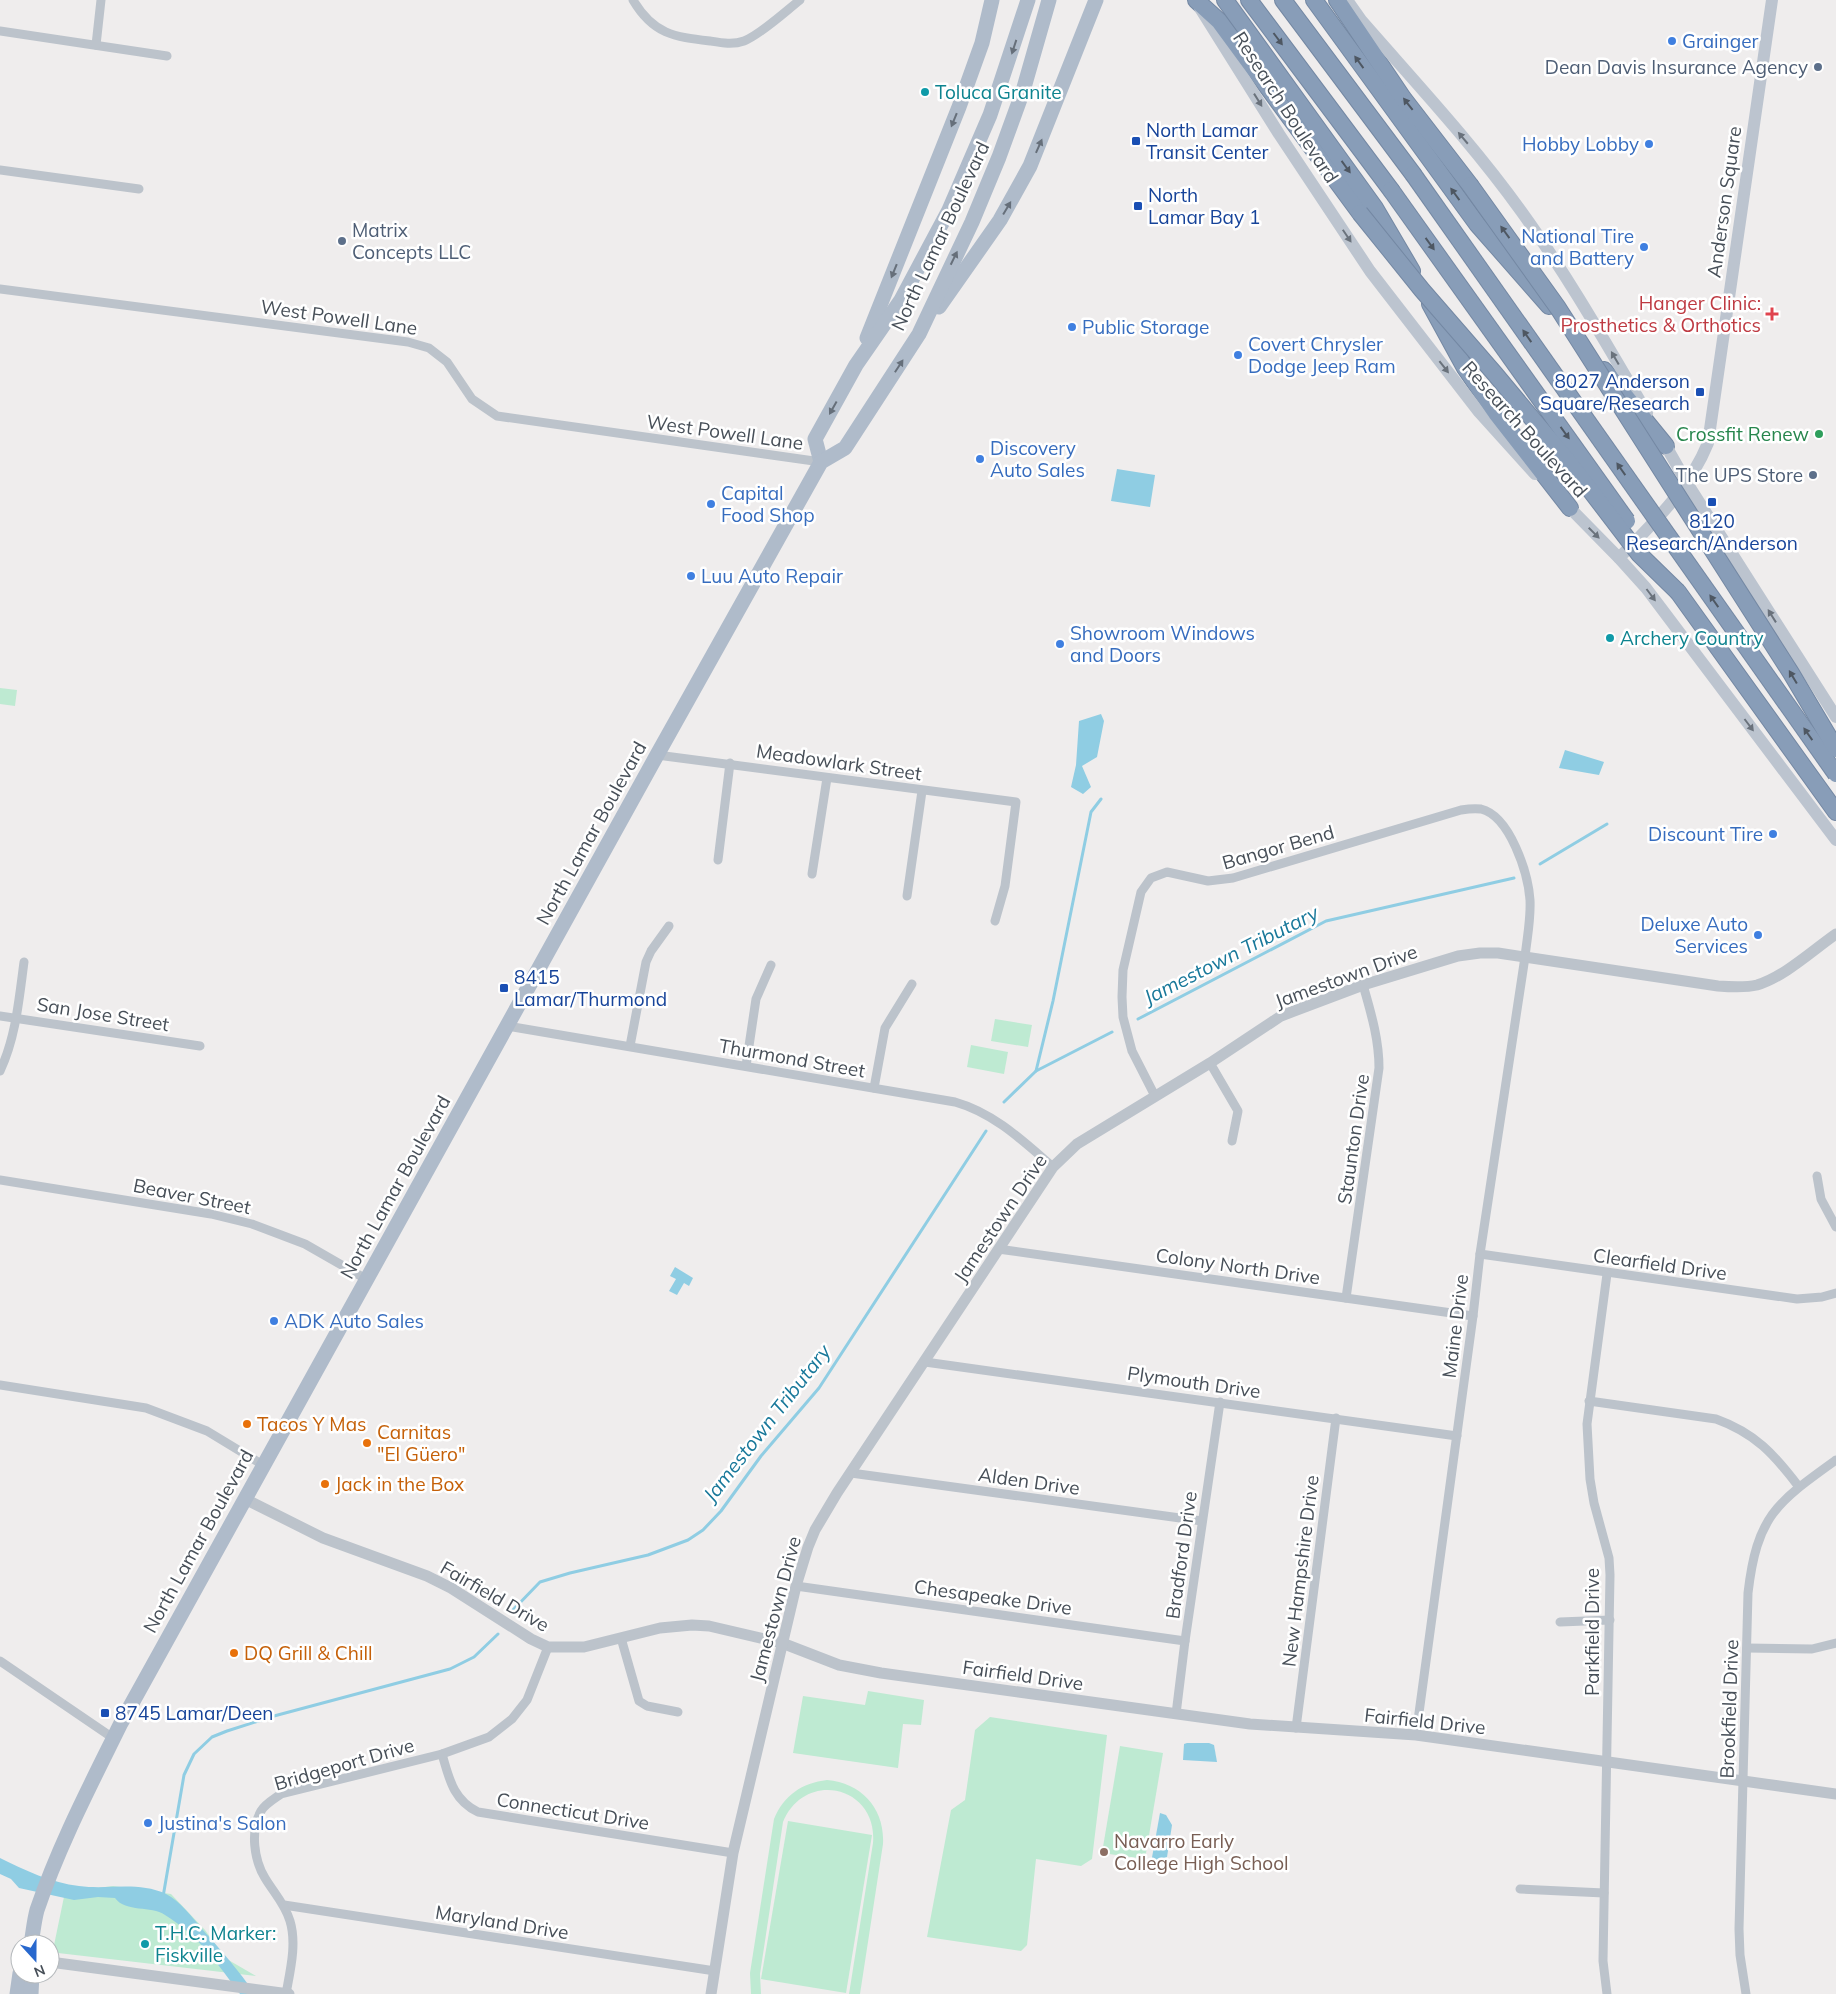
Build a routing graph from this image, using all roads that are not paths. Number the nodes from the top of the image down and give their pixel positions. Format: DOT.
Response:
graph roads {
  1 [pos="101,0"];
  2 [pos="633,0"];
  3 [pos="800,0"];
  4 [pos="992,0"];
  5 [pos="1028,0"];
  6 [pos="1049,0"];
  7 [pos="1096,0"];
  8 [pos="1195,0"];
  9 [pos="1225,0"];
  10 [pos="1249,0"];
  11 [pos="1284,0"];
  12 [pos="1314,0"];
  13 [pos="1337,0"];
  14 [pos="1347,0"];
  15 [pos="1772,0"];
  16 [pos="0,31"];
  17 [pos="96,45"];
  18 [pos="167,56"];
  19 [pos="0,170"];
  20 [pos="139,189"];
  21 [pos="0,289"];
  22 [pos="919,334"];
  23 [pos="856,365"];
  24 [pos="1666,446"];
  25 [pos="821,462"];
  26 [pos="1687,483"];
  27 [pos="1570,508"];
  28 [pos="1619,558"];
  29 [pos="1678,592"];
  30 [pos="1836,717"];
  31 [pos="1836,749"];
  32 [pos="657,755"];
  33 [pos="730,763"];
  34 [pos="1836,774"];
  35 [pos="827,778"];
  36 [pos="922,791"];
  37 [pos="1836,812"];
  38 [pos="1836,840"];
  39 [pos="718,860"];
  40 [pos="812,874"];
  41 [pos="907,896"];
  42 [pos="995,921"];
  43 [pos="1528,922"];
  44 [pos="669,926"];
  45 [pos="1836,934"];
  46 [pos="1525,957"];
  47 [pos="24,962"];
  48 [pos="772,965"];
  49 [pos="912,984"];
  50 [pos="1363,985"];
  51 [pos="0,1016"];
  52 [pos="17,1018"];
  53 [pos="507,1026"];
  54 [pos="200,1046"];
  55 [pos="630,1046"];
  56 [pos="1210,1063"];
  57 [pos="746,1066"];
  58 [pos="0,1071"];
  59 [pos="874,1088"];
  60 [pos="1155,1096"];
  61 [pos="1232,1141"];
  62 [pos="1053,1167"];
  63 [pos="1817,1176"];
  64 [pos="0,1180"];
  65 [pos="1836,1227"];
  66 [pos="998,1249"];
  67 [pos="1480,1254"];
  68 [pos="1607,1274"];
  69 [pos="366,1279"];
  70 [pos="1836,1294"];
  71 [pos="1346,1298"];
  72 [pos="1473,1316"];
  73 [pos="925,1362"];
  74 [pos="0,1385"];
  75 [pos="1590,1401"];
  76 [pos="1220,1402"];
  77 [pos="1336,1418"];
  78 [pos="1457,1436"];
  79 [pos="1836,1460"];
  80 [pos="263,1465"];
  81 [pos="851,1473"];
  82 [pos="1799,1487"];
  83 [pos="245,1499"];
  84 [pos="1202,1522"];
  85 [pos="796,1586"];
  86 [pos="1610,1620"];
  87 [pos="1560,1622"];
  88 [pos="620,1638"];
  89 [pos="1185,1641"];
  90 [pos="782,1643"];
  91 [pos="1836,1643"];
  92 [pos="548,1647"];
  93 [pos="1747,1648"];
  94 [pos="0,1661"];
  95 [pos="678,1712"];
  96 [pos="1176,1714"];
  97 [pos="1296,1728"];
  98 [pos="1416,1735"];
  99 [pos="113,1738"];
  100 [pos="442,1754"];
  101 [pos="1607,1762"];
  102 [pos="1743,1781"];
  103 [pos="1836,1794"];
  104 [pos="733,1853"];
  105 [pos="1520,1889"];
  106 [pos="1604,1893"];
  107 [pos="284,1906"];
  108 [pos="33,1934"];
  109 [pos="60,1963"];
  110 [pos="715,1971"];
  111 [pos="288,1994"];
  112 [pos="711,1994"];
  113 [pos="1607,1994"];
  114 [pos="1746,1994"];
  1 -- 17 [label="street"];
  2 -- 3 [label="street"];
  4 -- 23 [label="main road, one-way"];
  5 -- 23 [label="main road, North Lamar Boulevard, one-way"];
  22 -- 6 [label="main road, North Lamar Boulevard, one-way"];
  22 -- 7 [label="main road, one-way"];
  8 -- 27 [label="main road, Research Boulevard, one-way"];
  8 -- 29 [label="highway, bridge"];
  9 -- 27 [label="highway, one-way"];
  10 -- 29 [label="highway, one-way, bridge"];
  34 -- 11 [label="highway, one-way, bridge"];
  24 -- 12 [label="highway, one-way"];
  31 -- 13 [label="highway, one-way, bridge"];
  24 -- 14 [label="main road, one-way"];
  15 -- 26 [label="main road, Anderson Square"];
  16 -- 17 [label="street"];
  17 -- 18 [label="street"];
  19 -- 20 [label="street"];
  21 -- 25 [label="street, West Powell Lane"];
  25 -- 22 [label="main road, North Lamar Boulevard, one-way"];
  23 -- 25 [label="main road, North Lamar Boulevard, one-way"];
  24 -- 26 [label="main road"];
  25 -- 32 [label="main road, North Lamar Boulevard"];
  26 -- 28 [label="main road, Anderson Square"];
  30 -- 26 [label="main road, one-way"];
  27 -- 28 [label="main road, Research Boulevard, one-way"];
  28 -- 38 [label="main road, Research Boulevard, one-way"];
  29 -- 37 [label="highway"];
  32 -- 33 [label="street, Meadowlark Street"];
  32 -- 53 [label="main road, North Lamar Boulevard"];
  33 -- 35 [label="street, Meadowlark Street"];
  33 -- 39 [label="street"];
  35 -- 36 [label="street, Meadowlark Street"];
  35 -- 40 [label="street"];
  36 -- 41 [label="street"];
  36 -- 42 [label="street, Meadowlark Street"];
  43 -- 46 [label="street, Maine Drive"];
  43 -- 60 [label="street, Bangor Bend"];
  44 -- 55 [label="street"];
  45 -- 46 [label="street, Jamestown Drive"];
  46 -- 50 [label="street, Jamestown Drive"];
  46 -- 67 [label="street, Maine Drive"];
  47 -- 52 [label="street"];
  48 -- 57 [label="street"];
  49 -- 59 [label="street"];
  50 -- 56 [label="street, Jamestown Drive"];
  50 -- 71 [label="street, Staunton Drive"];
  51 -- 52 [label="street, San Jose Street"];
  52 -- 54 [label="street, San Jose Street"];
  52 -- 58 [label="street"];
  53 -- 55 [label="street, Thurmond Street"];
  53 -- 69 [label="main road, North Lamar Boulevard"];
  55 -- 57 [label="street, Thurmond Street"];
  56 -- 60 [label="street, Jamestown Drive"];
  56 -- 61 [label="street"];
  57 -- 59 [label="street, Thurmond Street"];
  59 -- 62 [label="street, Thurmond Street"];
  60 -- 62 [label="street, Jamestown Drive"];
  62 -- 66 [label="street, Jamestown Drive"];
  63 -- 65 [label="street"];
  64 -- 69 [label="street, Beaver Street"];
  66 -- 71 [label="street, Colony North Drive"];
  66 -- 73 [label="street, Jamestown Drive"];
  67 -- 68 [label="street, Clearfield Drive"];
  67 -- 72 [label="street, Maine Drive"];
  68 -- 70 [label="street, Clearfield Drive"];
  68 -- 75 [label="street, Parkfield Drive"];
  69 -- 80 [label="main road, North Lamar Boulevard"];
  71 -- 72 [label="street, Colony North Drive"];
  72 -- 78 [label="street, Maine Drive"];
  73 -- 76 [label="street, Plymouth Drive"];
  73 -- 81 [label="street, Jamestown Drive"];
  74 -- 80 [label="street"];
  75 -- 82 [label="street"];
  75 -- 86 [label="street, Parkfield Drive"];
  76 -- 77 [label="street, Plymouth Drive"];
  76 -- 84 [label="street, Bradford Drive"];
  77 -- 78 [label="street, Plymouth Drive"];
  77 -- 97 [label="street, New Hampshire Drive"];
  78 -- 98 [label="street, Maine Drive"];
  79 -- 82 [label="street, Brookfield Drive"];
  80 -- 83 [label="main road, North Lamar Boulevard"];
  81 -- 84 [label="street, Alden Drive"];
  81 -- 85 [label="street, Jamestown Drive"];
  82 -- 93 [label="street, Brookfield Drive"];
  83 -- 92 [label="street, Fairfield Drive"];
  83 -- 99 [label="main road, North Lamar Boulevard"];
  84 -- 89 [label="street, Bradford Drive"];
  85 -- 89 [label="street, Chesapeake Drive"];
  85 -- 90 [label="street, Jamestown Drive"];
  86 -- 87 [label="street"];
  86 -- 101 [label="street, Parkfield Drive"];
  88 -- 90 [label="street, Fairfield Drive"];
  88 -- 92 [label="street, Fairfield Drive"];
  88 -- 95 [label="street"];
  89 -- 96 [label="street, Bradford Drive"];
  90 -- 96 [label="street, Fairfield Drive"];
  90 -- 104 [label="street, Jamestown Drive"];
  91 -- 93 [label="street"];
  92 -- 100 [label="street, Bridgeport Drive"];
  93 -- 102 [label="street, Brookfield Drive"];
  94 -- 99 [label="street"];
  96 -- 97 [label="street, Fairfield Drive"];
  97 -- 98 [label="street, Fairfield Drive"];
  98 -- 101 [label="street, Fairfield Drive"];
  99 -- 108 [label="main road, North Lamar Boulevard"];
  100 -- 104 [label="street, Connecticut Drive"];
  100 -- 107 [label="street, Bridgeport Drive"];
  101 -- 102 [label="street, Fairfield Drive"];
  101 -- 106 [label="street, Parkfield Drive"];
  102 -- 103 [label="street, Fairfield Drive"];
  102 -- 114 [label="street, Brookfield Drive"];
  104 -- 110 [label="street, Jamestown Drive"];
  105 -- 106 [label="street"];
  106 -- 113 [label="street, Parkfield Drive"];
  107 -- 110 [label="street, Maryland Drive"];
  107 -- 111 [label="street, Bridgeport Drive"];
  109 -- 111 [label="street"];
  110 -- 112 [label="street, Jamestown Drive"];
}
